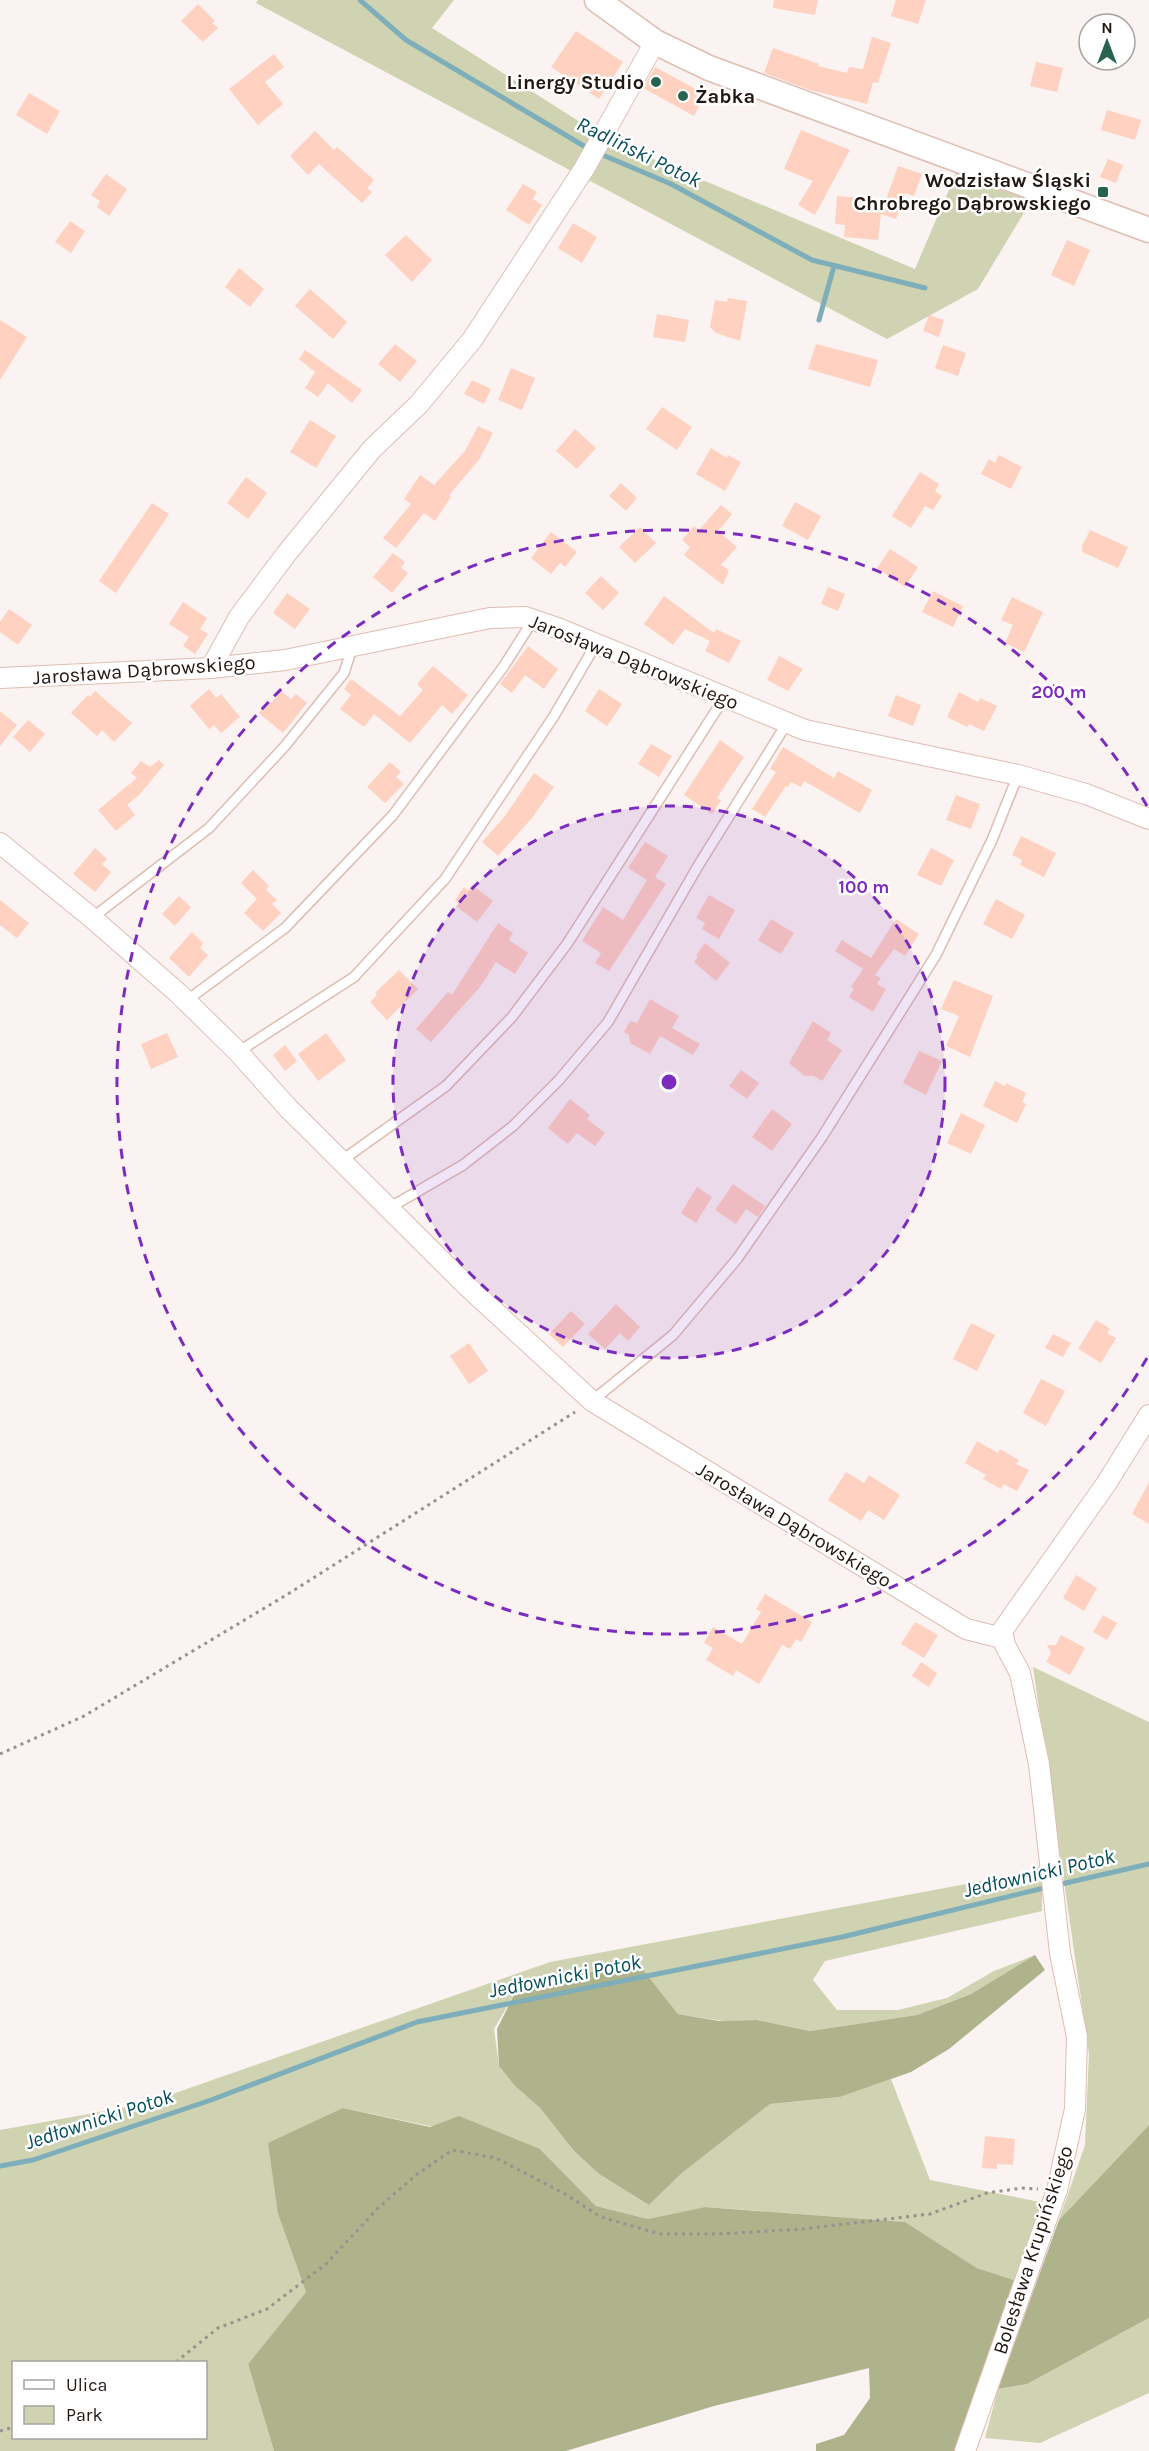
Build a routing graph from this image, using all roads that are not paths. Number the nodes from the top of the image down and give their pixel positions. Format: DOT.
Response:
graph roads {
  1 [pos="597,0"];
  2 [pos="655,42"];
  3 [pos="1149,230"];
  4 [pos="533,620"];
  5 [pos="596,644"];
  6 [pos="352,648"];
  7 [pos="211,668"];
  8 [pos="0,678"];
  9 [pos="724,698"];
  10 [pos="787,723"];
  11 [pos="1018,775"];
  12 [pos="1149,819"];
  13 [pos="0,843"];
  14 [pos="92,918"];
  15 [pos="186,1001"];
  16 [pos="238,1052"];
  17 [pos="341,1161"];
  18 [pos="389,1208"];
  19 [pos="592,1401"];
  20 [pos="1149,1415"];
  21 [pos="1002,1638"];
  22 [pos="965,2451"];
  1 -- 2 [label="street"];
  2 -- 3 [label="street"];
  2 -- 7 [label="street"];
  4 -- 5 [label="street, Jarosława Dąbrowskiego"];
  4 -- 6 [label="street, Jarosława Dąbrowskiego"];
  4 -- 15 [label="lane"];
  5 -- 9 [label="street, Jarosława Dąbrowskiego"];
  5 -- 16 [label="lane"];
  6 -- 7 [label="street, Jarosława Dąbrowskiego"];
  6 -- 14 [label="lane"];
  7 -- 8 [label="street, Jarosława Dąbrowskiego"];
  9 -- 10 [label="street, Jarosława Dąbrowskiego"];
  9 -- 17 [label="lane"];
  10 -- 11 [label="street, Jarosława Dąbrowskiego"];
  10 -- 18 [label="lane"];
  11 -- 12 [label="street, Jarosława Dąbrowskiego"];
  11 -- 19 [label="lane"];
  13 -- 14 [label="street, Jarosława Dąbrowskiego"];
  14 -- 15 [label="street, Jarosława Dąbrowskiego"];
  15 -- 16 [label="street, Jarosława Dąbrowskiego"];
  16 -- 17 [label="street, Jarosława Dąbrowskiego"];
  17 -- 18 [label="street, Jarosława Dąbrowskiego"];
  18 -- 19 [label="street, Jarosława Dąbrowskiego"];
  19 -- 21 [label="street, Jarosława Dąbrowskiego"];
  20 -- 21 [label="street"];
  21 -- 22 [label="street, Bolesława Krupińskiego"];
}
